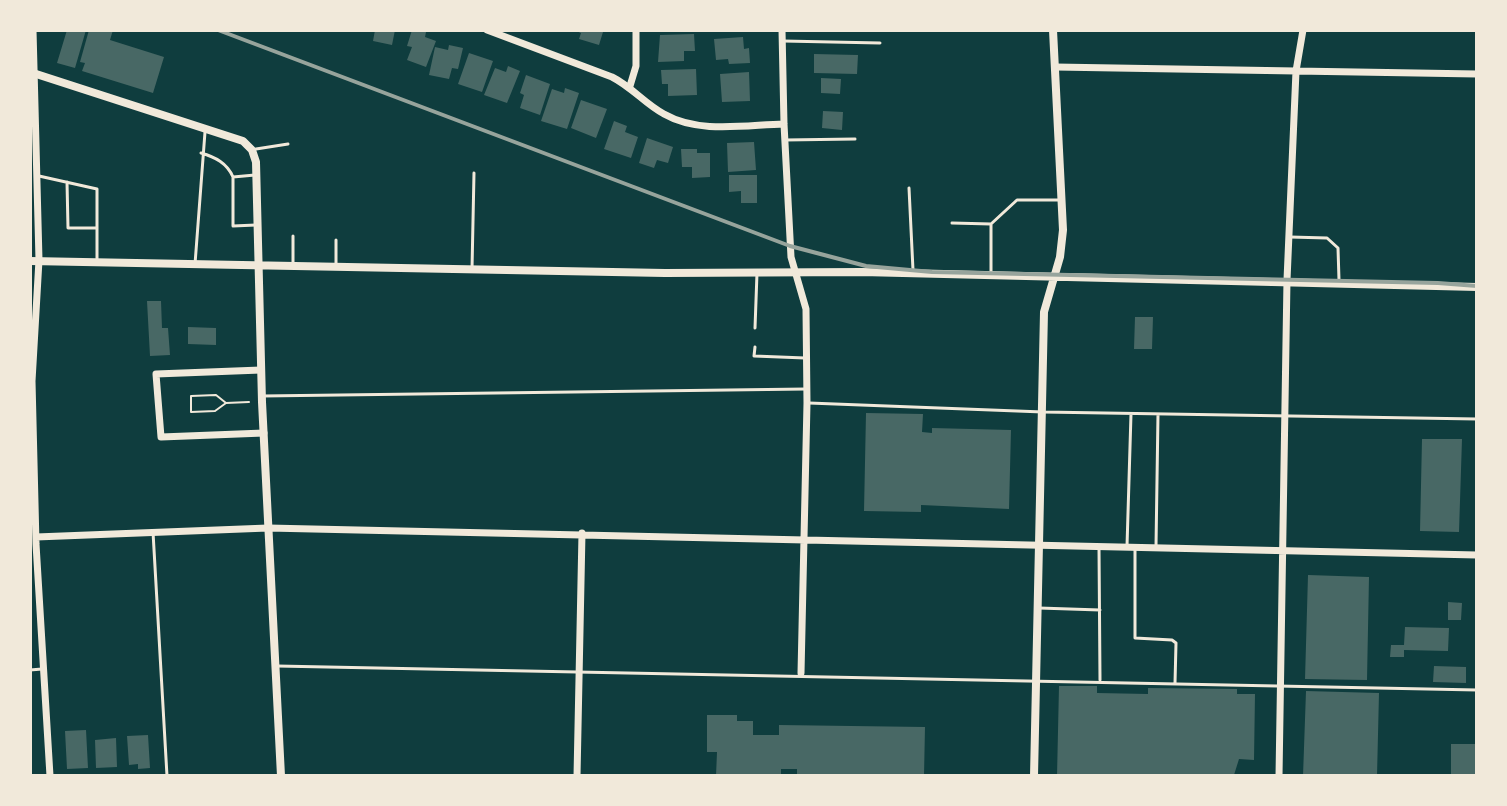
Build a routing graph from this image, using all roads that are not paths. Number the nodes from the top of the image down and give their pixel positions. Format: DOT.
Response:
graph roads {
  1 [pos="33,30"];
  2 [pos="487,30"];
  3 [pos="636,30"];
  4 [pos="782,30"];
  5 [pos="1053,30"];
  6 [pos="1303,30"];
  7 [pos="783,41"];
  8 [pos="880,43"];
  9 [pos="1055,67"];
  10 [pos="1296,71"];
  11 [pos="32,73"];
  12 [pos="1477,74"];
  13 [pos="630,86"];
  14 [pos="784,124"];
  15 [pos="205,129"];
  16 [pos="855,139"];
  17 [pos="785,140"];
  18 [pos="288,144"];
  19 [pos="252,150"];
  20 [pos="201,153"];
  21 [pos="474,173"];
  22 [pos="36,175"];
  23 [pos="256,175"];
  24 [pos="233,177"];
  25 [pos="67,182"];
  26 [pos="909,188"];
  27 [pos="1062,200"];
  28 [pos="952,223"];
  29 [pos="991,224"];
  30 [pos="258,225"];
  31 [pos="97,228"];
  32 [pos="293,236"];
  33 [pos="1288,237"];
  34 [pos="336,240"];
  35 [pos="34,260"];
  36 [pos="97,261"];
  37 [pos="195,264"];
  38 [pos="259,265"];
  39 [pos="293,265"];
  40 [pos="336,266"];
  41 [pos="472,269"];
  42 [pos="757,273"];
  43 [pos="795,273"];
  44 [pos="913,274"];
  45 [pos="991,276"];
  46 [pos="1053,278"];
  47 [pos="1287,283"];
  48 [pos="1340,284"];
  49 [pos="1477,287"];
  50 [pos="755,328"];
  51 [pos="755,347"];
  52 [pos="806,358"];
  53 [pos="261,370"];
  54 [pos="31,381"];
  55 [pos="806,389"];
  56 [pos="262,399"];
  57 [pos="807,403"];
  58 [pos="1043,412"];
  59 [pos="1131,414"];
  60 [pos="1158,414"];
  61 [pos="1285,416"];
  62 [pos="1477,419"];
  63 [pos="264,433"];
  64 [pos="268,528"];
  65 [pos="153,532"];
  66 [pos="582,533"];
  67 [pos="803,539"];
  68 [pos="34,541"];
  69 [pos="1040,547"];
  70 [pos="1099,548"];
  71 [pos="1131,549"];
  72 [pos="1156,550"];
  73 [pos="1282,552"];
  74 [pos="1477,555"];
  75 [pos="1038,608"];
  76 [pos="1100,610"];
  77 [pos="274,666"];
  78 [pos="44,669"];
  79 [pos="30,670"];
  80 [pos="579,670"];
  81 [pos="801,673"];
  82 [pos="1037,681"];
  83 [pos="1100,682"];
  84 [pos="1175,683"];
  85 [pos="1282,685"];
  86 [pos="1477,690"];
  87 [pos="50,776"];
  88 [pos="167,776"];
  89 [pos="281,776"];
  90 [pos="577,776"];
  91 [pos="1034,776"];
  92 [pos="1279,776"];
  1 -- 11 [label="street"];
  2 -- 13 [label="street"];
  3 -- 13 [label="street"];
  4 -- 7 [label="street"];
  5 -- 9 [label="street"];
  6 -- 10 [label="street"];
  7 -- 8 [label="lane"];
  7 -- 14 [label="street"];
  9 -- 10 [label="street"];
  9 -- 27 [label="street"];
  10 -- 12 [label="street"];
  10 -- 33 [label="street"];
  11 -- 15 [label="street"];
  11 -- 22 [label="street"];
  13 -- 14 [label="street"];
  14 -- 17 [label="street"];
  15 -- 19 [label="street"];
  15 -- 20 [label="lane"];
  16 -- 17 [label="lane"];
  17 -- 43 [label="street"];
  18 -- 19 [label="lane"];
  19 -- 23 [label="street"];
  20 -- 24 [label="lane"];
  20 -- 37 [label="lane"];
  21 -- 41 [label="lane"];
  22 -- 25 [label="lane"];
  22 -- 35 [label="street"];
  23 -- 24 [label="lane"];
  23 -- 30 [label="street"];
  24 -- 30 [label="lane"];
  25 -- 31 [label="lane"];
  25 -- 31 [label="lane"];
  26 -- 44 [label="lane"];
  27 -- 29 [label="lane"];
  27 -- 46 [label="street"];
  28 -- 29 [label="lane"];
  29 -- 45 [label="lane"];
  30 -- 38 [label="street"];
  31 -- 36 [label="lane"];
  32 -- 39 [label="lane"];
  33 -- 47 [label="street"];
  33 -- 48 [label="lane"];
  34 -- 40 [label="lane"];
  35 -- 36 [label="street"];
  35 -- 54 [label="street"];
  36 -- 37 [label="street"];
  37 -- 38 [label="street"];
  38 -- 39 [label="street"];
  38 -- 53 [label="street"];
  39 -- 40 [label="street"];
  40 -- 41 [label="street"];
  41 -- 42 [label="street"];
  42 -- 43 [label="street"];
  42 -- 50 [label="lane"];
  43 -- 44 [label="street"];
  43 -- 52 [label="street"];
  44 -- 45 [label="street"];
  45 -- 46 [label="street"];
  46 -- 47 [label="street"];
  46 -- 58 [label="street"];
  47 -- 48 [label="street"];
  47 -- 61 [label="street"];
  48 -- 49 [label="street"];
  51 -- 52 [label="lane"];
  52 -- 55 [label="street"];
  53 -- 56 [label="street"];
  53 -- 63 [label="street"];
  54 -- 68 [label="street"];
  55 -- 56 [label="lane"];
  55 -- 57 [label="street"];
  56 -- 63 [label="street"];
  57 -- 58 [label="lane"];
  57 -- 67 [label="street"];
  58 -- 59 [label="lane"];
  58 -- 69 [label="street"];
  59 -- 60 [label="lane"];
  59 -- 71 [label="lane"];
  60 -- 61 [label="lane"];
  60 -- 72 [label="lane"];
  61 -- 62 [label="lane"];
  61 -- 73 [label="street"];
  63 -- 64 [label="street"];
  64 -- 65 [label="street"];
  64 -- 66 [label="street"];
  64 -- 77 [label="street"];
  65 -- 68 [label="street"];
  65 -- 88 [label="lane"];
  66 -- 67 [label="street"];
  66 -- 80 [label="street"];
  67 -- 69 [label="street"];
  67 -- 81 [label="street"];
  68 -- 78 [label="street"];
  69 -- 70 [label="street"];
  69 -- 75 [label="street"];
  70 -- 71 [label="street"];
  70 -- 76 [label="lane"];
  71 -- 72 [label="street"];
  71 -- 84 [label="lane"];
  72 -- 73 [label="street"];
  73 -- 74 [label="street"];
  73 -- 85 [label="street"];
  75 -- 76 [label="lane"];
  75 -- 82 [label="street"];
  76 -- 83 [label="lane"];
  77 -- 80 [label="lane"];
  77 -- 89 [label="street"];
  78 -- 79 [label="lane"];
  78 -- 87 [label="street"];
  80 -- 81 [label="lane"];
  80 -- 90 [label="street"];
  81 -- 82 [label="lane"];
  82 -- 83 [label="lane"];
  82 -- 91 [label="street"];
  83 -- 84 [label="lane"];
  84 -- 85 [label="lane"];
  85 -- 86 [label="lane"];
  85 -- 92 [label="street"];
}
